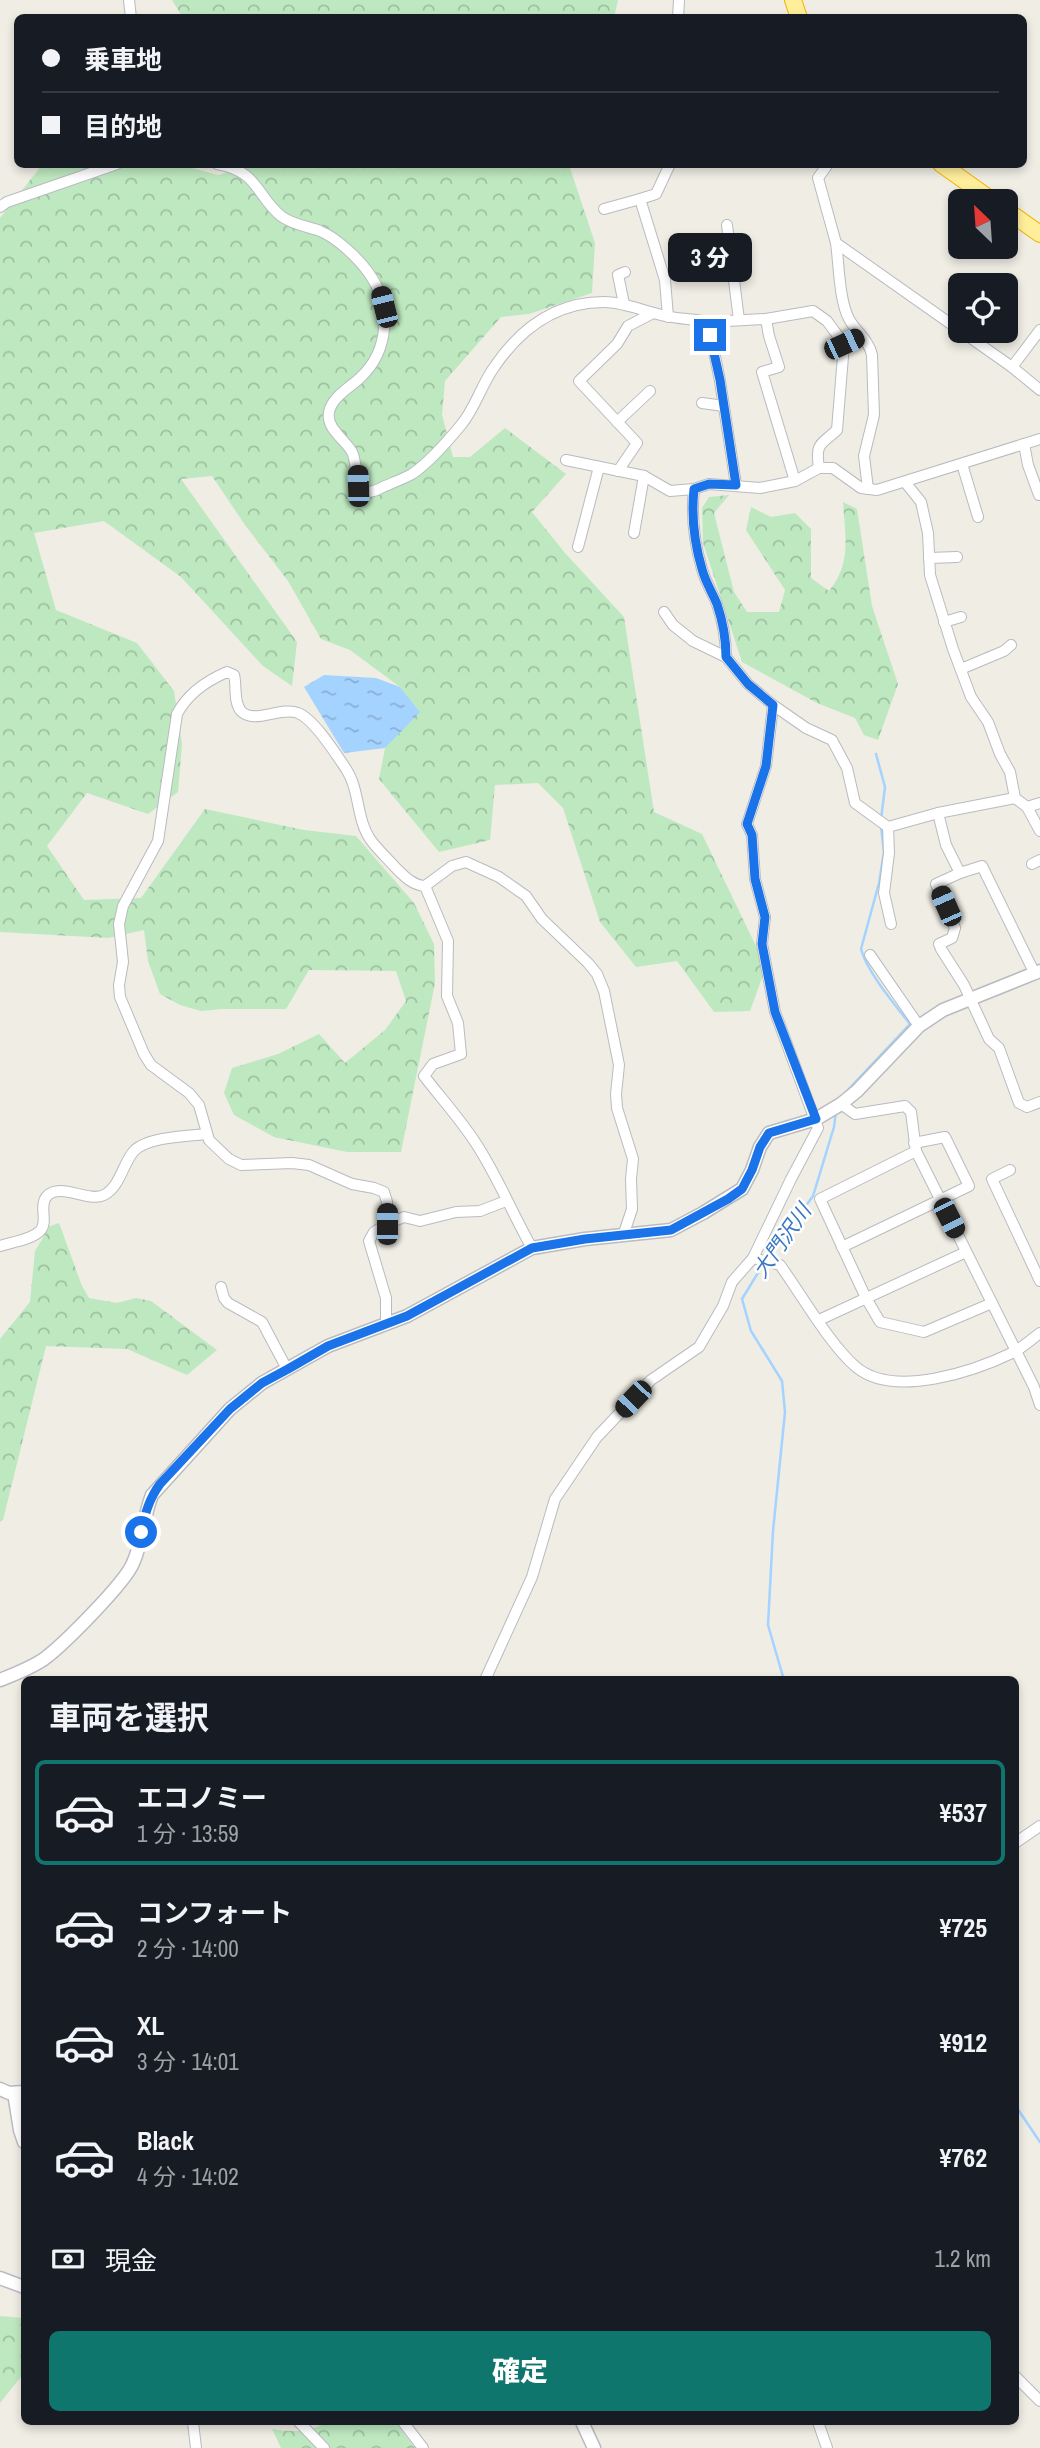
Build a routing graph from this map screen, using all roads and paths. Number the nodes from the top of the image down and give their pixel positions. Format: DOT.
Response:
graph roads {
  1 [pos="105,168"];
  2 [pos="229,168"];
  3 [pos="668,168"];
  4 [pos="825,168"];
  5 [pos="947,168"];
  6 [pos="976,189"];
  7 [pos="640,199"];
  8 [pos="0,207"];
  9 [pos="604,209"];
  10 [pos="1018,219"];
  11 [pos="727,225"];
  12 [pos="1040,234"];
  13 [pos="836,243"];
  14 [pos="625,272"];
  15 [pos="624,304"];
  16 [pos="653,313"];
  17 [pos="668,317"];
  18 [pos="766,319"];
  19 [pos="739,320"];
  20 [pos="708,321"];
  21 [pos="1040,330"];
  22 [pos="862,335"];
  23 [pos="844,344"];
  24 [pos="1012,367"];
  25 [pos="1040,390"];
  26 [pos="650,391"];
  27 [pos="702,403"];
  28 [pos="724,406"];
  29 [pos="617,422"];
  30 [pos="1040,439"];
  31 [pos="1024,444"];
  32 [pos="566,460"];
  33 [pos="962,464"];
  34 [pos="599,467"];
  35 [pos="819,468"];
  36 [pos="618,471"];
  37 [pos="643,476"];
  38 [pos="795,481"];
  39 [pos="905,482"];
  40 [pos="736,485"];
  41 [pos="694,489"];
  42 [pos="868,489"];
  43 [pos="1039,495"];
  44 [pos="978,517"];
  45 [pos="634,533"];
  46 [pos="578,547"];
  47 [pos="957,557"];
  48 [pos="929,558"];
  49 [pos="664,612"];
  50 [pos="961,617"];
  51 [pos="944,622"];
  52 [pos="1011,645"];
  53 [pos="726,657"];
  54 [pos="961,669"];
  55 [pos="773,705"];
  56 [pos="1015,798"];
  57 [pos="1040,803"];
  58 [pos="1027,807"];
  59 [pos="938,813"];
  60 [pos="888,827"];
  61 [pos="1040,831"];
  62 [pos="960,873"];
  63 [pos="425,886"];
  64 [pos="891,924"];
  65 [pos="870,956"];
  66 [pos="1037,972"];
  67 [pos="971,1000"];
  68 [pos="919,1026"];
  69 [pos="1040,1102"];
  70 [pos="841,1104"];
  71 [pos="816,1119"];
  72 [pos="206,1134"];
  73 [pos="915,1147"];
  74 [pos="1010,1170"];
  75 [pos="506,1201"];
  76 [pos="941,1201"];
  77 [pos="387,1224"];
  78 [pos="622,1236"];
  79 [pos="0,1246"];
  80 [pos="842,1247"];
  81 [pos="532,1248"];
  82 [pos="966,1252"];
  83 [pos="758,1259"];
  84 [pos="1040,1281"];
  85 [pos="221,1287"];
  86 [pos="866,1298"];
  87 [pos="992,1303"];
  88 [pos="819,1320"];
  89 [pos="386,1325"];
  90 [pos="1040,1333"];
  91 [pos="1016,1351"];
  92 [pos="288,1369"];
  93 [pos="1040,1405"];
  94 [pos="487,1676"];
  95 [pos="0,1680"];
  96 [pos="1040,1826"];
  97 [pos="1019,1840"];
  98 [pos="0,2089"];
  99 [pos="19,2092"];
  100 [pos="21,2133"];
  101 [pos="0,2278"];
  102 [pos="21,2286"];
  103 [pos="1019,2380"];
  104 [pos="1040,2401"];
  105 [pos="193,2425"];
  106 [pos="302,2425"];
  107 [pos="405,2425"];
  108 [pos="583,2425"];
  109 [pos="819,2425"];
  110 [pos="196,2448"];
  111 [pos="324,2448"];
  112 [pos="423,2448"];
  113 [pos="594,2448"];
  114 [pos="827,2448"];
  1 -- 8 [label="street"];
  2 -- 15 [label="street"];
  3 -- 7 [label="street"];
  4 -- 13 [label="street"];
  5 -- 6 [label="highway"];
  7 -- 9 [label="street"];
  7 -- 17 [label="street"];
  10 -- 12 [label="highway"];
  11 -- 19 [label="street"];
  13 -- 22 [label="street"];
  13 -- 24 [label="street"];
  14 -- 15 [label="street"];
  15 -- 16 [label="street"];
  16 -- 17 [label="street"];
  16 -- 29 [label="street"];
  17 -- 20 [label="street"];
  18 -- 19 [label="street"];
  18 -- 23 [label="street"];
  18 -- 38 [label="street"];
  19 -- 20 [label="street"];
  20 -- 28 [label="street"];
  21 -- 24 [label="street"];
  22 -- 23 [label="street"];
  22 -- 42 [label="street"];
  23 -- 35 [label="street"];
  24 -- 25 [label="street"];
  26 -- 29 [label="street"];
  27 -- 28 [label="street"];
  28 -- 40 [label="street"];
  29 -- 36 [label="street"];
  30 -- 31 [label="street"];
  31 -- 33 [label="street"];
  31 -- 43 [label="street"];
  32 -- 34 [label="street"];
  33 -- 39 [label="street"];
  33 -- 44 [label="street"];
  34 -- 36 [label="street"];
  34 -- 46 [label="street"];
  35 -- 38 [label="street"];
  35 -- 42 [label="street"];
  36 -- 37 [label="street"];
  37 -- 41 [label="street"];
  37 -- 45 [label="street"];
  38 -- 40 [label="street"];
  39 -- 42 [label="street"];
  39 -- 48 [label="street"];
  40 -- 41 [label="street"];
  41 -- 53 [label="street"];
  47 -- 48 [label="street"];
  48 -- 51 [label="street"];
  49 -- 53 [label="street"];
  50 -- 51 [label="street"];
  51 -- 54 [label="street"];
  52 -- 54 [label="street"];
  53 -- 55 [label="street"];
  54 -- 56 [label="street"];
  55 -- 60 [label="street"];
  55 -- 71 [label="street"];
  56 -- 58 [label="street"];
  56 -- 59 [label="street"];
  57 -- 58 [label="street"];
  58 -- 61 [label="street"];
  59 -- 60 [label="street"];
  59 -- 62 [label="street"];
  60 -- 64 [label="street"];
  62 -- 66 [label="street"];
  62 -- 67 [label="street"];
  63 -- 72 [label="street"];
  63 -- 75 [label="street"];
  63 -- 78 [label="street"];
  65 -- 68 [label="street"];
  66 -- 67 [label="street"];
  67 -- 68 [label="street"];
  67 -- 69 [label="street"];
  68 -- 70 [label="street"];
  70 -- 71 [label="street"];
  70 -- 73 [label="street"];
  71 -- 78 [label="street"];
  71 -- 83 [label="street"];
  72 -- 77 [label="street"];
  72 -- 79 [label="street"];
  73 -- 76 [label="street"];
  73 -- 76 [label="street"];
  73 -- 80 [label="street"];
  74 -- 84 [label="street"];
  75 -- 77 [label="street"];
  75 -- 81 [label="street"];
  76 -- 80 [label="street"];
  76 -- 82 [label="street"];
  77 -- 89 [label="street"];
  78 -- 81 [label="street"];
  80 -- 86 [label="street"];
  81 -- 89 [label="street"];
  82 -- 86 [label="street"];
  82 -- 87 [label="street"];
  83 -- 88 [label="street"];
  83 -- 94 [label="street"];
  85 -- 92 [label="street"];
  86 -- 87 [label="street"];
  86 -- 88 [label="street"];
  87 -- 91 [label="street"];
  88 -- 91 [label="street"];
  89 -- 92 [label="street"];
  90 -- 91 [label="street"];
  91 -- 93 [label="street"];
  92 -- 95 [label="street"];
  96 -- 97 [label="street"];
  98 -- 99 [label="street"];
  99 -- 100 [label="street"];
  101 -- 102 [label="street"];
  103 -- 104 [label="street"];
  105 -- 110 [label="street"];
  106 -- 111 [label="street"];
  107 -- 112 [label="street"];
  108 -- 113 [label="street"];
  109 -- 114 [label="street"];
}
